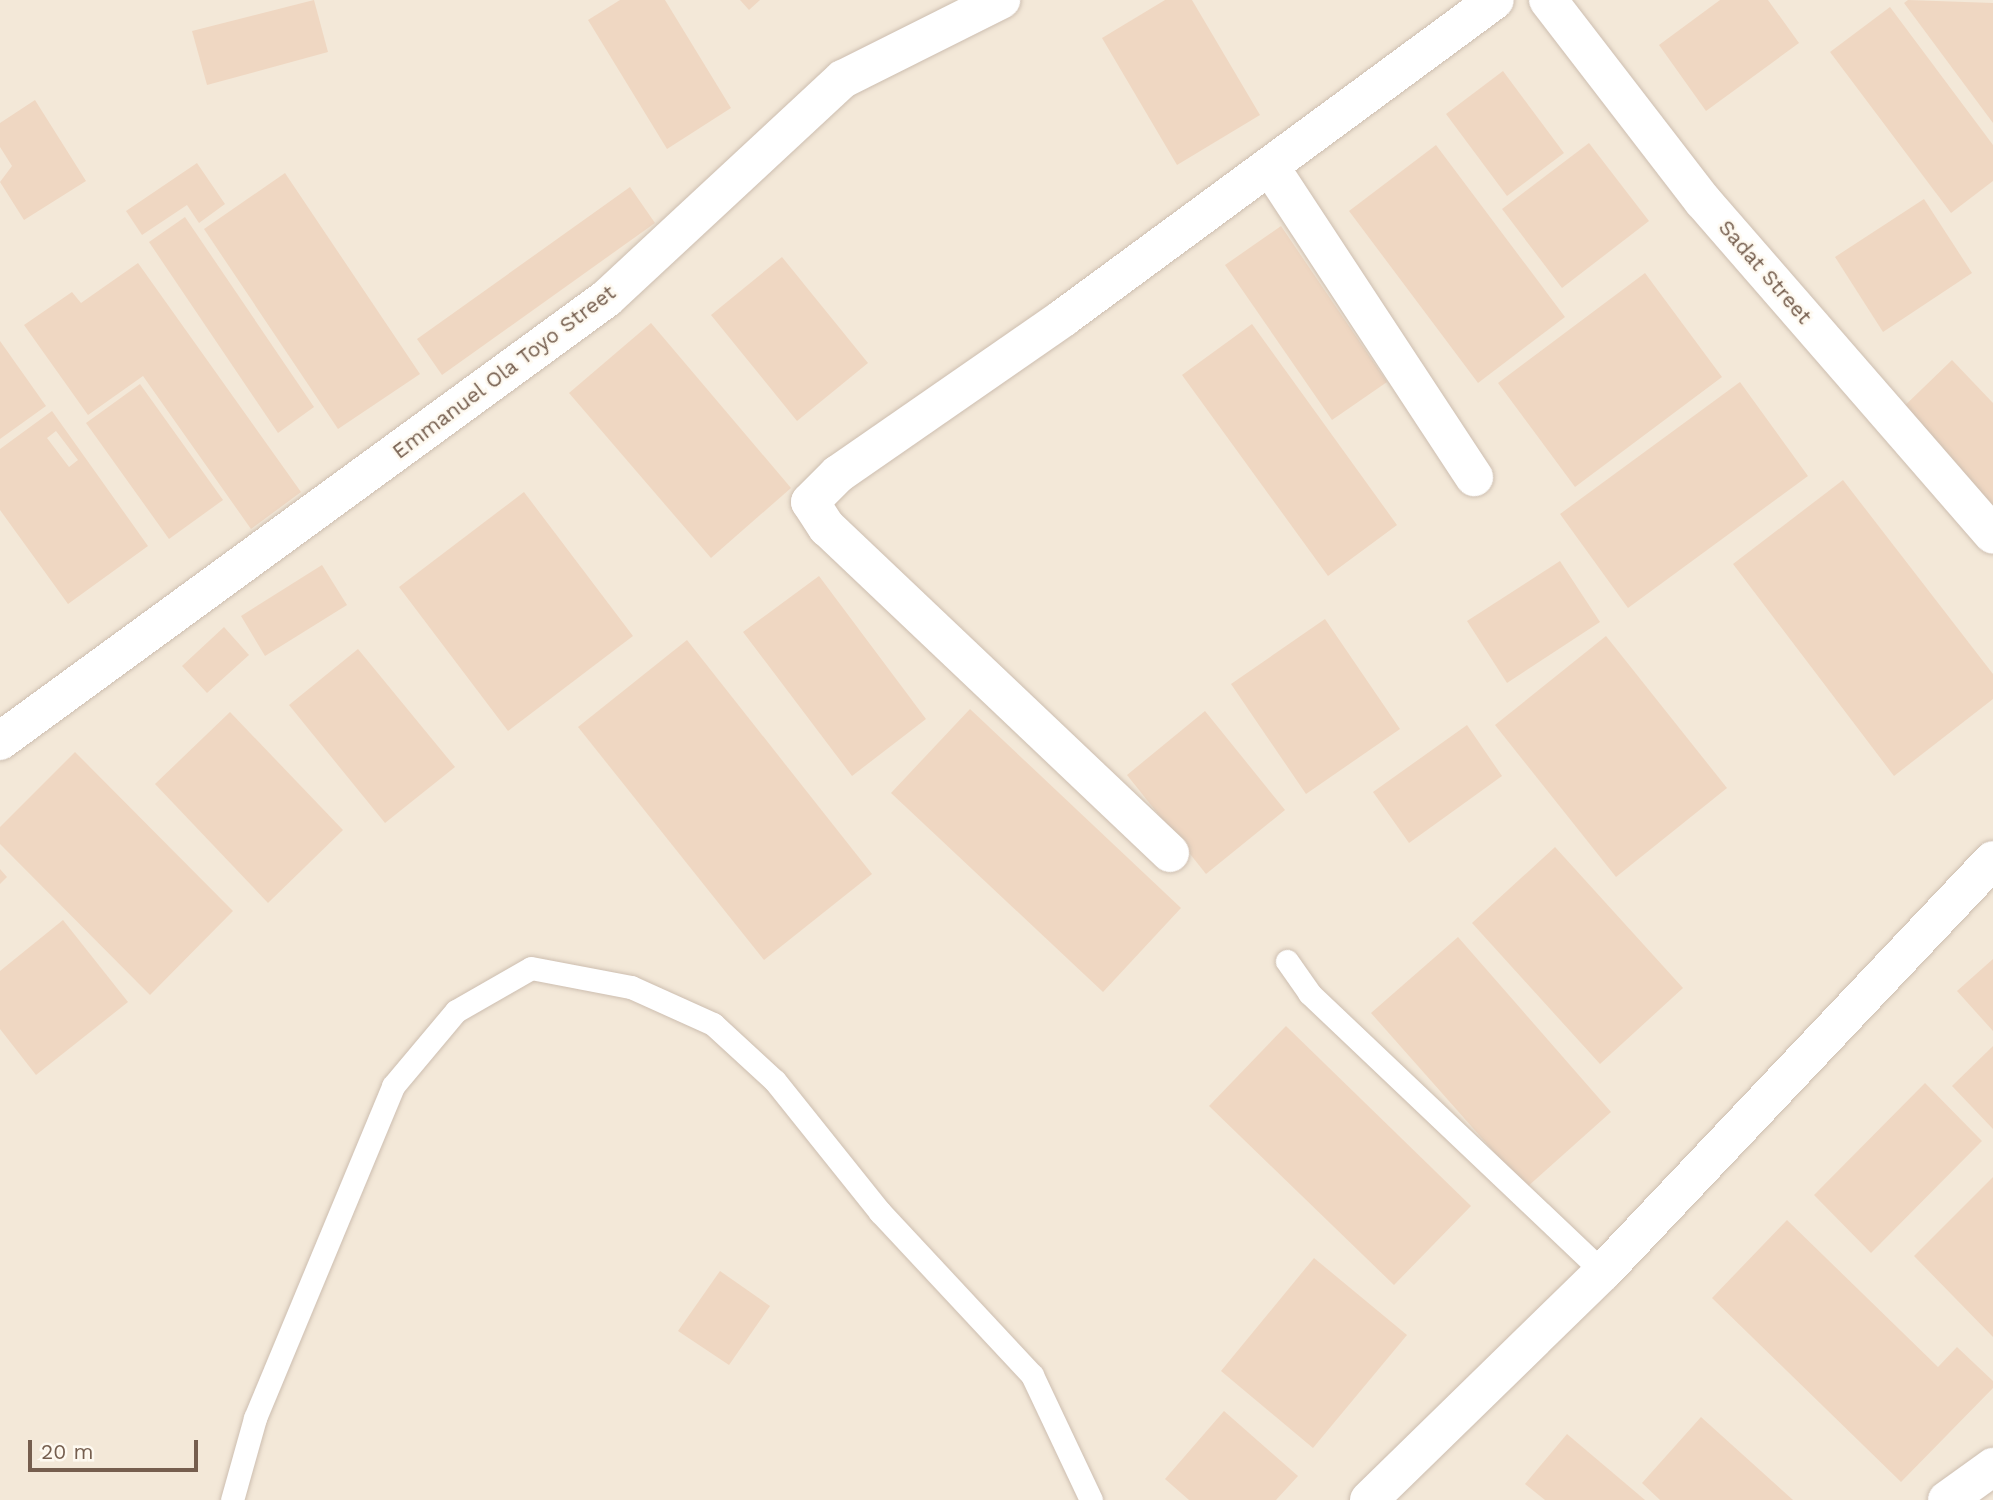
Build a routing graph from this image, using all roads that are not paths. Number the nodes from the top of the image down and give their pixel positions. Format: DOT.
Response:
graph roads {
  1 [pos="1001,0"];
  2 [pos="1495,0"];
  3 [pos="1548,0"];
  4 [pos="1271,168"];
  5 [pos="1474,477"];
  6 [pos="1993,535"];
  7 [pos="0,741"];
  8 [pos="1170,853"];
  9 [pos="1993,860"];
  10 [pos="1287,961"];
  11 [pos="1603,1272"];
  12 [pos="1993,1467"];
  13 [pos="232,1500"];
  14 [pos="1091,1500"];
  15 [pos="1369,1500"];
  16 [pos="1947,1500"];
  1 -- 7 [label="street, Emmanuel Ola Toyo Street"];
  2 -- 4 [label="street"];
  3 -- 6 [label="street, Sadat Street"];
  4 -- 5 [label="street"];
  4 -- 8 [label="street"];
  9 -- 11 [label="street"];
  10 -- 11 [label="lane"];
  11 -- 15 [label="street"];
  12 -- 16 [label="street"];
  13 -- 14 [label="lane"];
}
